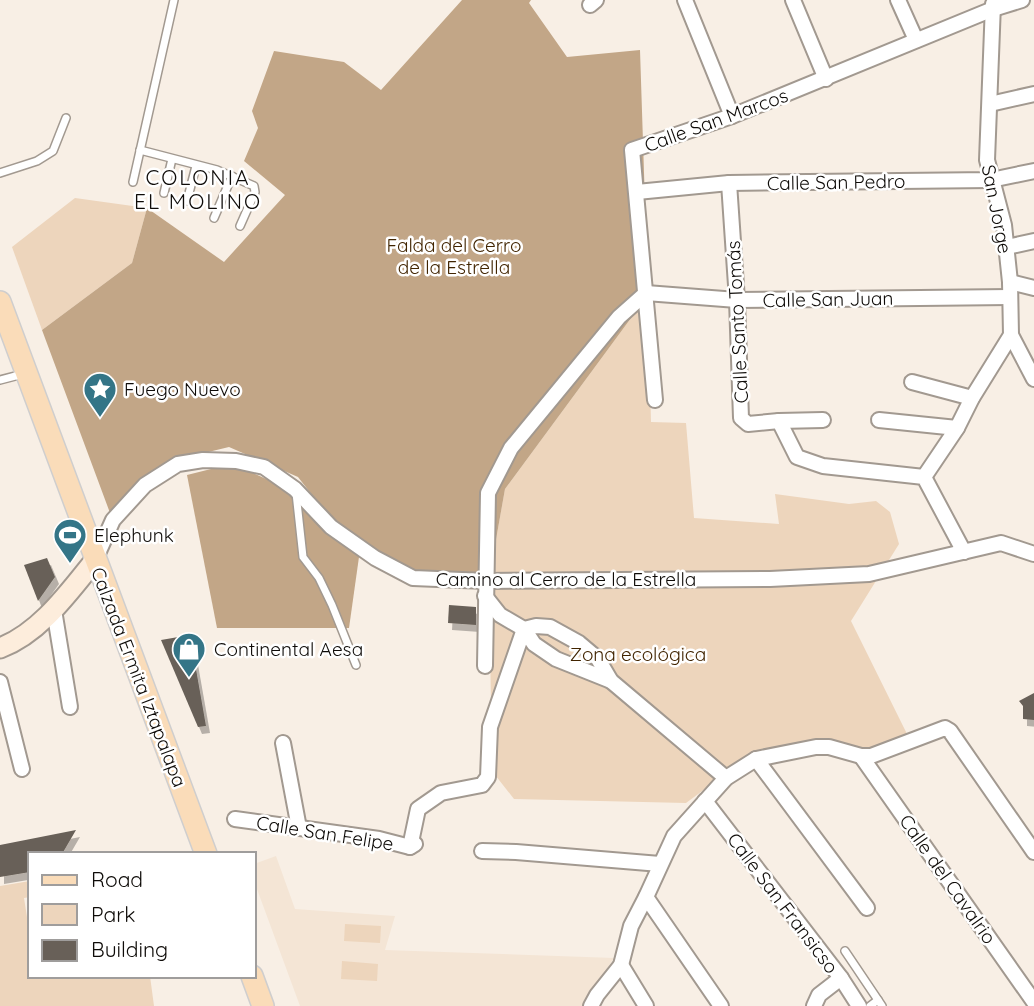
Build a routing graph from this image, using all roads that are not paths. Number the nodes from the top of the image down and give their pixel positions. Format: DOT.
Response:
graph roads {
  1 [pos="174,0"];
  2 [pos="685,0"];
  3 [pos="793,0"];
  4 [pos="898,0"];
  5 [pos="1022,0"];
  6 [pos="993,5"];
  7 [pos="916,40"];
  8 [pos="826,79"];
  9 [pos="1034,94"];
  10 [pos="990,104"];
  11 [pos="732,116"];
  12 [pos="66,118"];
  13 [pos="140,150"];
  14 [pos="172,159"];
  15 [pos="196,166"];
  16 [pos="1034,170"];
  17 [pos="0,173"];
  18 [pos="232,176"];
  19 [pos="991,180"];
  20 [pos="133,182"];
  21 [pos="729,183"];
  22 [pos="164,192"];
  23 [pos="637,192"];
  24 [pos="187,201"];
  25 [pos="215,218"];
  26 [pos="240,226"];
  27 [pos="1034,241"];
  28 [pos="1007,247"];
  29 [pos="1034,288"];
  30 [pos="1010,290"];
  31 [pos="646,293"];
  32 [pos="737,300"];
  33 [pos="0,302"];
  34 [pos="4,328"];
  35 [pos="1011,335"];
  36 [pos="25,373"];
  37 [pos="1034,379"];
  38 [pos="0,380"];
  39 [pos="912,382"];
  40 [pos="972,398"];
  41 [pos="655,400"];
  42 [pos="823,420"];
  43 [pos="879,420"];
  44 [pos="779,421"];
  45 [pos="957,428"];
  46 [pos="924,477"];
  47 [pos="295,489"];
  48 [pos="964,552"];
  49 [pos="1034,554"];
  50 [pos="95,561"];
  51 [pos="485,589"];
  52 [pos="54,610"];
  53 [pos="524,629"];
  54 [pos="0,648"];
  55 [pos="356,666"];
  56 [pos="485,666"];
  57 [pos="611,681"];
  58 [pos="0,682"];
  59 [pos="70,707"];
  60 [pos="283,743"];
  61 [pos="861,756"];
  62 [pos="756,759"];
  63 [pos="22,769"];
  64 [pos="726,778"];
  65 [pos="705,801"];
  66 [pos="234,819"];
  67 [pos="299,828"];
  68 [pos="482,851"];
  69 [pos="205,852"];
  70 [pos="1034,852"];
  71 [pos="660,864"];
  72 [pos="646,897"];
  73 [pos="866,908"];
  74 [pos="845,951"];
  75 [pos="621,965"];
  76 [pos="253,978"];
  77 [pos="841,978"];
  78 [pos="1034,1002"];
  79 [pos="880,1003"];
  80 [pos="263,1006"];
  81 [pos="591,1006"];
  82 [pos="646,1006"];
  83 [pos="721,1006"];
  84 [pos="814,1006"];
  85 [pos="859,1006"];
  86 [pos="870,1006"];
  1 -- 13 [label="lane"];
  2 -- 11 [label="street"];
  3 -- 8 [label="street"];
  4 -- 7 [label="street"];
  5 -- 6 [label="street, Calle San Marcos"];
  6 -- 7 [label="street, Calle San Marcos"];
  6 -- 10 [label="street, San Jorge"];
  7 -- 8 [label="street, Calle San Marcos"];
  8 -- 11 [label="street, Calle San Marcos"];
  9 -- 10 [label="street"];
  10 -- 19 [label="street, San Jorge"];
  11 -- 23 [label="street, Calle San Marcos"];
  12 -- 17 [label="lane"];
  13 -- 14 [label="lane"];
  13 -- 20 [label="lane"];
  14 -- 15 [label="lane"];
  14 -- 22 [label="lane"];
  15 -- 18 [label="lane"];
  15 -- 24 [label="lane"];
  16 -- 19 [label="street, Calle San Pedro"];
  18 -- 25 [label="lane"];
  18 -- 26 [label="lane"];
  19 -- 21 [label="street, Calle San Pedro"];
  19 -- 28 [label="street, San Jorge"];
  21 -- 23 [label="street, Calle San Pedro"];
  21 -- 32 [label="street, Calle Santo Tomás"];
  23 -- 31 [label="street, Calle San Marcos"];
  27 -- 28 [label="street"];
  28 -- 30 [label="street, San Jorge"];
  29 -- 30 [label="street, Calle San Juan"];
  30 -- 32 [label="street, Calle San Juan"];
  30 -- 35 [label="street, San Jorge"];
  31 -- 32 [label="street, Calle San Juan"];
  31 -- 41 [label="street, Calle San Marcos"];
  31 -- 51 [label="street"];
  32 -- 44 [label="street, Calle Santo Tomás"];
  33 -- 34 [label="main road, Calzada Ermita Iztapalapa"];
  34 -- 36 [label="main road, Calzada Ermita Iztapalapa"];
  35 -- 37 [label="street"];
  35 -- 40 [label="street"];
  36 -- 38 [label="lane"];
  36 -- 50 [label="main road, Calzada Ermita Iztapalapa"];
  39 -- 40 [label="street"];
  40 -- 45 [label="street"];
  42 -- 44 [label="street, Calle Santo Tomás"];
  43 -- 45 [label="street"];
  44 -- 46 [label="street"];
  45 -- 46 [label="street"];
  46 -- 48 [label="street"];
  47 -- 50 [label="street, Camino al Cerro de la Estrella"];
  47 -- 51 [label="street, Camino al Cerro de la Estrella"];
  47 -- 55 [label="lane"];
  48 -- 49 [label="street, Camino al Cerro de la Estrella"];
  48 -- 51 [label="street, Camino al Cerro de la Estrella"];
  50 -- 52 [label="street"];
  50 -- 69 [label="main road, Calzada Ermita Iztapalapa"];
  51 -- 53 [label="street"];
  51 -- 56 [label="street"];
  52 -- 54 [label="street"];
  52 -- 59 [label="street"];
  53 -- 57 [label="street"];
  53 -- 57 [label="street"];
  53 -- 67 [label="street, Calle San Felipe"];
  57 -- 64 [label="street"];
  58 -- 63 [label="street"];
  60 -- 67 [label="street"];
  61 -- 62 [label="street"];
  61 -- 70 [label="street"];
  61 -- 78 [label="street, Calle del Cavalrio"];
  62 -- 64 [label="street"];
  62 -- 73 [label="street"];
  64 -- 65 [label="street"];
  65 -- 71 [label="street"];
  65 -- 77 [label="street, Calle San Fransicso"];
  66 -- 67 [label="street, Calle San Felipe"];
  68 -- 71 [label="street"];
  71 -- 72 [label="street"];
  72 -- 75 [label="street"];
  72 -- 83 [label="street"];
  74 -- 79 [label="lane"];
  75 -- 81 [label="street"];
  75 -- 82 [label="street"];
  76 -- 80 [label="main road"];
  77 -- 84 [label="street"];
  77 -- 85 [label="street, Calle San Fransicso"];
  79 -- 86 [label="lane"];
}
